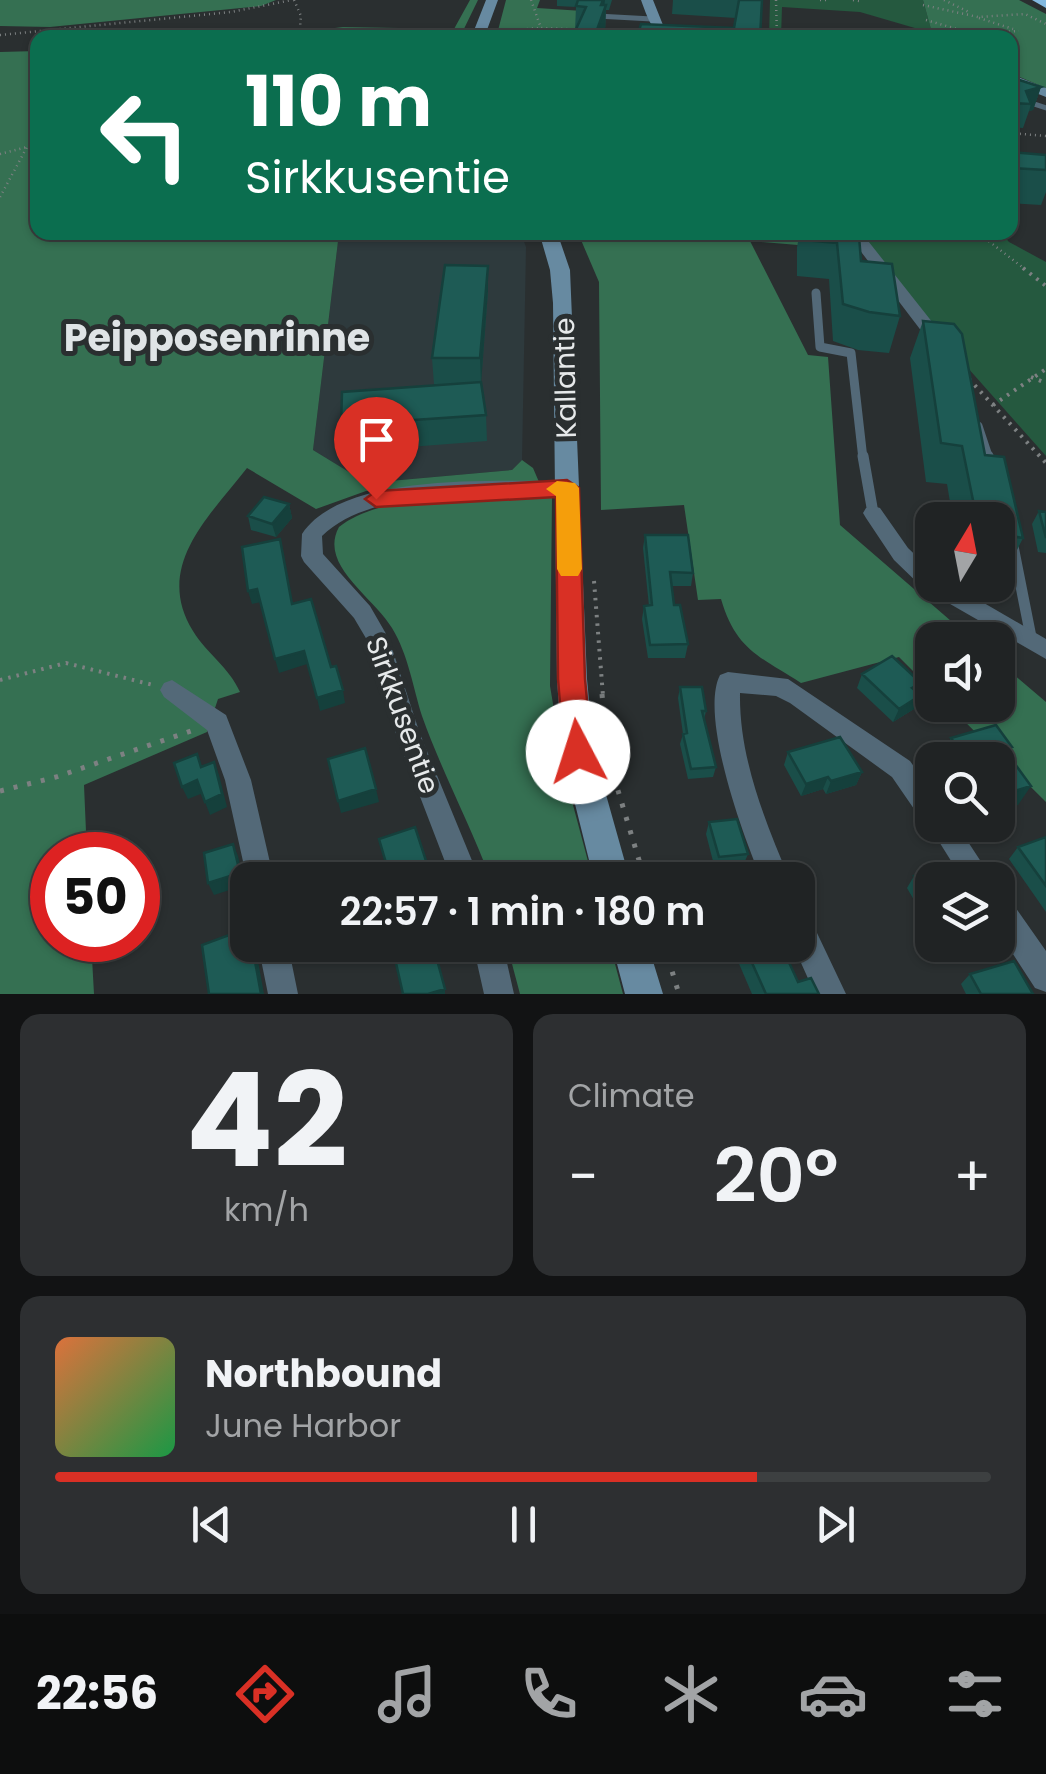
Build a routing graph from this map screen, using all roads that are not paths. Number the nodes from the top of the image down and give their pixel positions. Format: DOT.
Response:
graph roads {
  1 [pos="492,0"];
  2 [pos="647,0"];
  3 [pos="1039,0"];
  4 [pos="1046,4"];
  5 [pos="652,18"];
  6 [pos="626,24"];
  7 [pos="484,30"];
  8 [pos="665,30"];
  9 [pos="1018,81"];
  10 [pos="1046,93"];
  11 [pos="1018,99"];
  12 [pos="1046,108"];
  13 [pos="551,240"];
  14 [pos="859,240"];
  15 [pos="816,293"];
  16 [pos="959,368"];
  17 [pos="972,406"];
  18 [pos="997,482"];
  19 [pos="567,488"];
  20 [pos="873,513"];
  21 [pos="1015,555"];
  22 [pos="915,567"];
  23 [pos="964,602"];
  24 [pos="1039,647"];
  25 [pos="172,690"];
  26 [pos="915,789"];
  27 [pos="256,862"];
  28 [pos="459,862"];
  29 [pos="607,862"];
  30 [pos="768,862"];
  31 [pos="1015,932"];
  32 [pos="815,960"];
  33 [pos="276,962"];
  34 [pos="492,962"];
  35 [pos="635,962"];
  36 [pos="1046,978"];
  37 [pos="282,994"];
  38 [pos="500,994"];
  39 [pos="644,994"];
  40 [pos="831,994"];
  1 -- 7 [label="main road"];
  2 -- 5 [label="main road"];
  3 -- 4 [label="highway"];
  5 -- 6 [label="lane"];
  5 -- 8 [label="main road"];
  9 -- 10 [label="main road"];
  11 -- 12 [label="lane"];
  13 -- 19 [label="main road, Kallantie"];
  14 -- 16 [label="street"];
  15 -- 20 [label="lane"];
  17 -- 18 [label="lane"];
  19 -- 28 [label="street, Sirkkusentie"];
  19 -- 29 [label="main road, Kallantie"];
  20 -- 22 [label="street"];
  21 -- 24 [label="lane"];
  23 -- 24 [label="street"];
  25 -- 27 [label="street"];
  26 -- 30 [label="street"];
  31 -- 36 [label="street"];
  32 -- 40 [label="street"];
  33 -- 37 [label="street"];
  34 -- 38 [label="street"];
  35 -- 39 [label="main road"];
}
